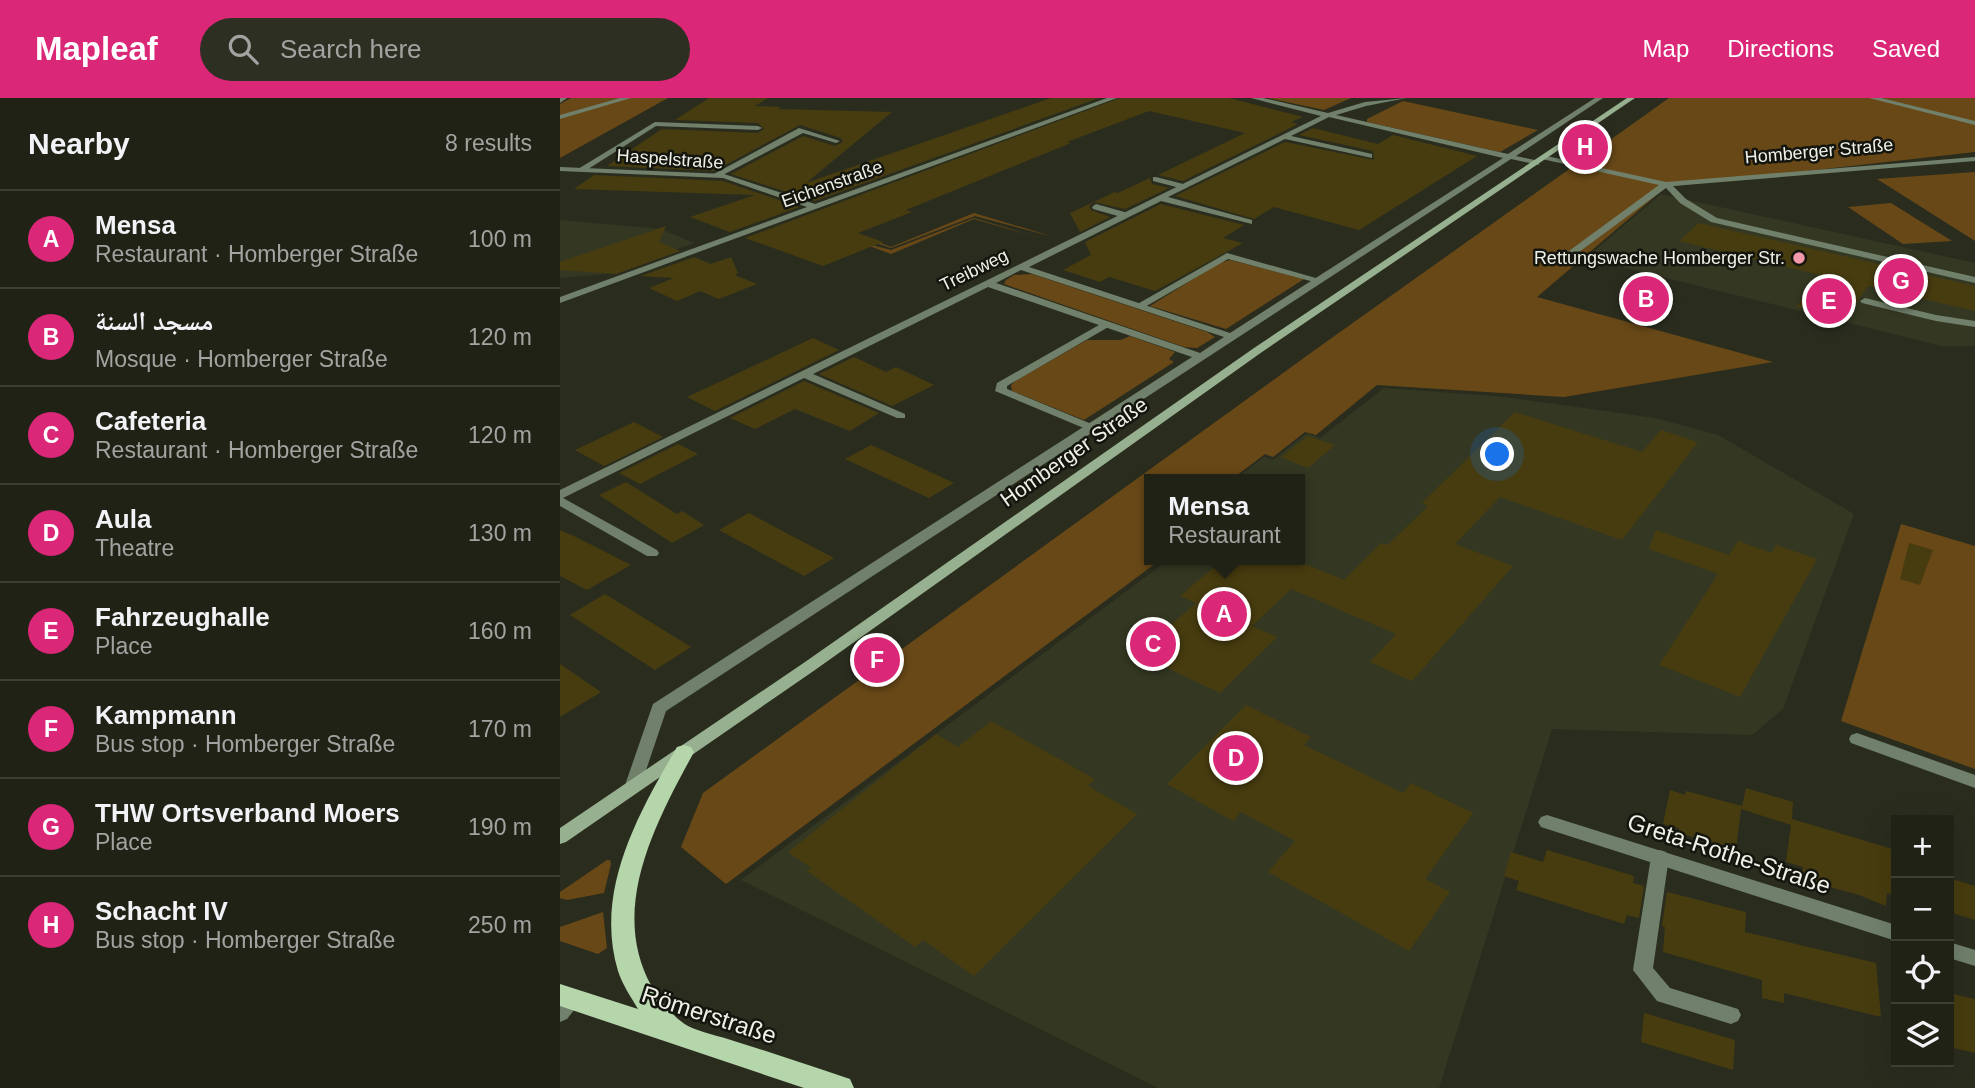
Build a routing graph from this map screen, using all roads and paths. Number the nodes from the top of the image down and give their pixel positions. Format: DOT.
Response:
graph roads {
  1 [pos="628,98"];
  2 [pos="1114,98"];
  3 [pos="1254,98"];
  4 [pos="1404,98"];
  5 [pos="1600,98"];
  6 [pos="1632,98"];
  7 [pos="1872,98"];
  8 [pos="1328,115"];
  9 [pos="560,117"];
  10 [pos="1975,123"];
  11 [pos="758,128"];
  12 [pos="1285,137"];
  13 [pos="836,141"];
  14 [pos="1369,156"];
  15 [pos="1510,157"];
  16 [pos="1975,159"];
  17 [pos="1540,160"];
  18 [pos="560,169"];
  19 [pos="582,169"];
  20 [pos="716,176"];
  21 [pos="1156,179"];
  22 [pos="1666,184"];
  23 [pos="1184,187"];
  24 [pos="1161,198"];
  25 [pos="816,206"];
  26 [pos="1096,207"];
  27 [pos="1125,215"];
  28 [pos="1249,222"];
  29 [pos="1561,261"];
  30 [pos="1020,267"];
  31 [pos="1318,280"];
  32 [pos="1975,280"];
  33 [pos="987,283"];
  34 [pos="560,300"];
  35 [pos="1865,301"];
  36 [pos="1139,306"];
  37 [pos="1106,324"];
  38 [pos="1975,324"];
  39 [pos="1230,336"];
  40 [pos="1199,356"];
  41 [pos="803,374"];
  42 [pos="901,416"];
  43 [pos="1090,427"];
  44 [pos="560,495"];
  45 [pos="560,501"];
  46 [pos="652,553"];
  47 [pos="1857,739"];
  48 [pos="684,752"];
  49 [pos="1975,782"];
  50 [pos="632,788"];
  51 [pos="1547,822"];
  52 [pos="560,837"];
  53 [pos="1660,857"];
  54 [pos="1891,931"];
  55 [pos="1954,952"];
  56 [pos="1975,958"];
  57 [pos="564,1002"];
  58 [pos="1731,1015"];
  59 [pos="679,1034"];
  60 [pos="841,1088"];
  1 -- 9 [label="street"];
  2 -- 25 [label="street, Eichenstraße"];
  3 -- 8 [label="street, Treibweg"];
  4 -- 8 [label="street, Treibweg"];
  5 -- 15 [label="street, Homberger Straße"];
  6 -- 17 [label="main road, Homberger Straße"];
  7 -- 10 [label="street, Homberger Straße"];
  8 -- 12 [label="street, Treibweg"];
  8 -- 15 [label="street, Treibweg"];
  11 -- 19 [label="street"];
  12 -- 14 [label="street"];
  12 -- 23 [label="street, Treibweg"];
  13 -- 20 [label="street"];
  15 -- 17 [label="street, Treibweg"];
  15 -- 31 [label="street, Homberger Straße"];
  16 -- 22 [label="street, Homberger Straße"];
  17 -- 22 [label="street, Homberger Straße"];
  17 -- 48 [label="main road, Homberger Straße"];
  18 -- 19 [label="street, Haspelstraße"];
  19 -- 20 [label="street, Haspelstraße"];
  20 -- 25 [label="street, Haspelstraße"];
  21 -- 23 [label="street"];
  22 -- 29 [label="street"];
  22 -- 32 [label="street"];
  23 -- 24 [label="street, Treibweg"];
  24 -- 27 [label="street, Treibweg"];
  24 -- 28 [label="street"];
  25 -- 34 [label="street, Eichenstraße"];
  26 -- 27 [label="street"];
  27 -- 30 [label="street, Treibweg"];
  30 -- 33 [label="street, Treibweg"];
  30 -- 36 [label="street"];
  31 -- 36 [label="street"];
  31 -- 39 [label="street, Homberger Straße"];
  33 -- 37 [label="street"];
  33 -- 41 [label="street, Treibweg"];
  35 -- 38 [label="street"];
  36 -- 39 [label="street"];
  37 -- 40 [label="street"];
  37 -- 43 [label="street"];
  39 -- 40 [label="street, Homberger Straße"];
  40 -- 43 [label="street, Homberger Straße"];
  41 -- 42 [label="street"];
  41 -- 44 [label="street, Treibweg"];
  43 -- 50 [label="street, Homberger Straße"];
  45 -- 46 [label="street"];
  47 -- 49 [label="street"];
  48 -- 50 [label="main road, Homberger Straße"];
  48 -- 59 [label="main road"];
  50 -- 52 [label="main road, Homberger Straße"];
  51 -- 53 [label="street, Greta-Rothe-Straße"];
  53 -- 54 [label="street, Greta-Rothe-Straße"];
  53 -- 58 [label="street"];
  55 -- 56 [label="street"];
  57 -- 59 [label="main road, Römerstraße"];
  59 -- 60 [label="main road, Römerstraße"];
}
